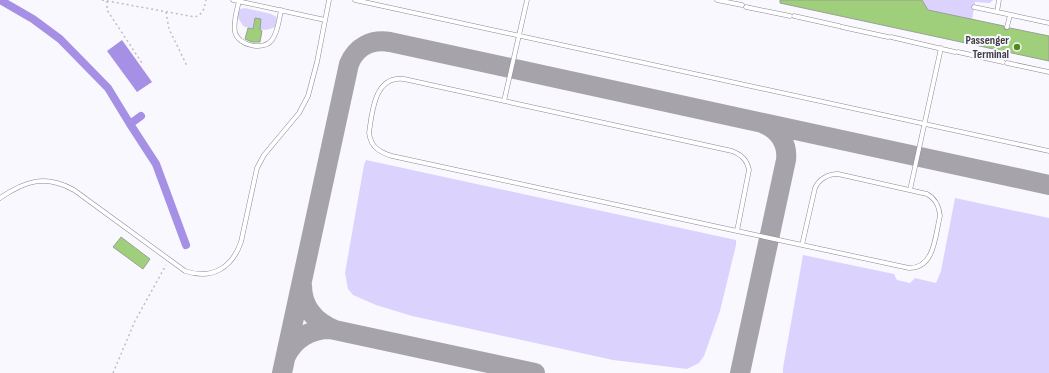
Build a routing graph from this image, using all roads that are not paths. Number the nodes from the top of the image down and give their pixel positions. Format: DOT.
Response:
graph roads {
  1 [pos="233,0"];
  2 [pos="262,0"];
  3 [pos="329,0"];
  4 [pos="355,0"];
  5 [pos="527,0"];
  6 [pos="717,0"];
  7 [pos="999,0"];
  8 [pos="238,1"];
  9 [pos="248,2"];
  10 [pos="261,6"];
  11 [pos="974,7"];
  12 [pos="281,10"];
  13 [pos="997,12"];
  14 [pos="1010,15"];
  15 [pos="325,20"];
  16 [pos="1049,23"];
  17 [pos="1007,27"];
  18 [pos="519,36"];
  19 [pos="941,48"];
  20 [pos="1049,72"];
  21 [pos="504,101"];
  22 [pos="924,124"];
  23 [pos="1049,151"];
  24 [pos="910,190"];
  25 [pos="0,198"];
  26 [pos="737,231"];
  27 [pos="802,245"];
  1 -- 8 [label="lane"];
  2 -- 10 [label="lane"];
  3 -- 15 [label="lane"];
  4 -- 18 [label="lane"];
  5 -- 18 [label="lane"];
  6 -- 19 [label="lane"];
  7 -- 13 [label="lane"];
  8 -- 9 [label="lane"];
  8 -- 12 [label="lane"];
  9 -- 10 [label="lane"];
  10 -- 12 [label="lane"];
  11 -- 13 [label="lane"];
  12 -- 15 [label="lane"];
  13 -- 14 [label="lane"];
  14 -- 16 [label="lane"];
  14 -- 17 [label="lane"];
  15 -- 25 [label="lane"];
  18 -- 21 [label="lane"];
  18 -- 22 [label="lane"];
  19 -- 20 [label="lane"];
  19 -- 22 [label="lane"];
  21 -- 26 [label="lane"];
  21 -- 26 [label="lane"];
  22 -- 23 [label="lane"];
  22 -- 24 [label="lane"];
  24 -- 27 [label="lane"];
  24 -- 27 [label="lane"];
  26 -- 27 [label="lane"];
}
